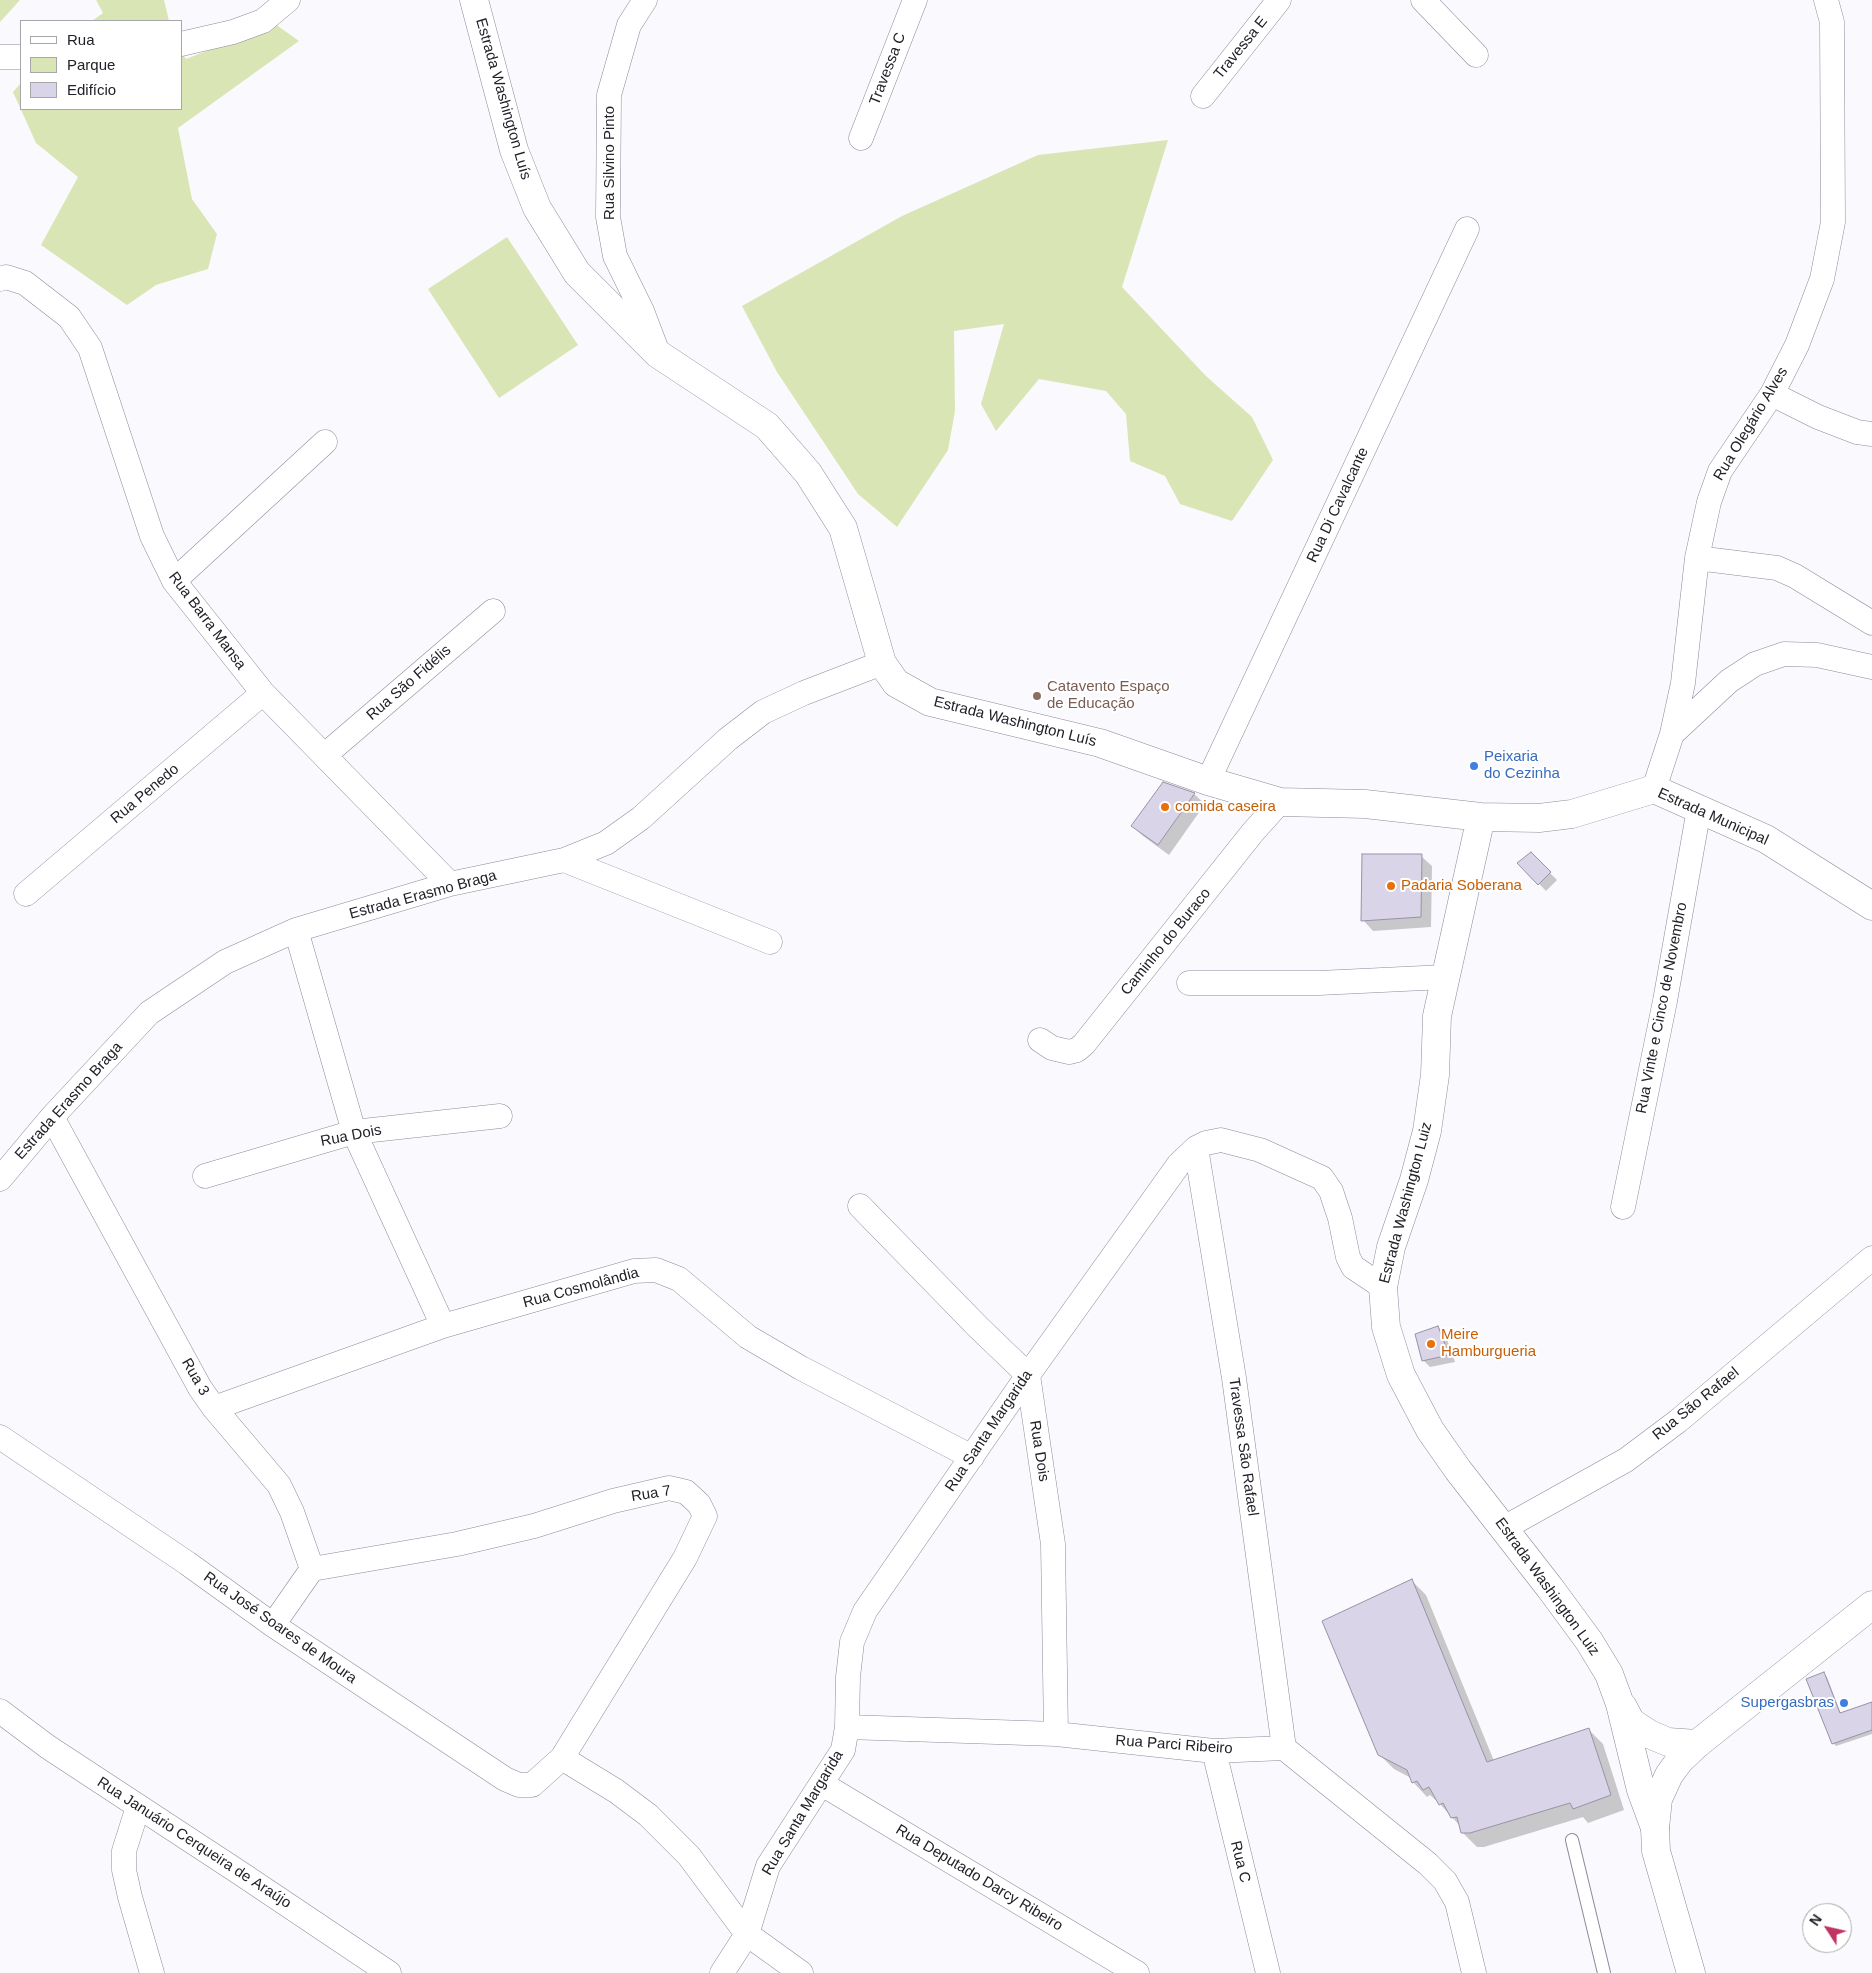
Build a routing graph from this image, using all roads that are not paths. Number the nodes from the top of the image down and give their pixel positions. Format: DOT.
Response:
graph roads {
  1 [pos="288,0"];
  2 [pos="474,0"];
  3 [pos="645,0"];
  4 [pos="915,0"];
  5 [pos="1279,0"];
  6 [pos="1423,0"];
  7 [pos="1826,0"];
  8 [pos="182,44"];
  9 [pos="1476,55"];
  10 [pos="0,57"];
  11 [pos="20,57"];
  12 [pos="1203,96"];
  13 [pos="861,138"];
  14 [pos="1467,229"];
  15 [pos="0,279"];
  16 [pos="658,354"];
  17 [pos="1772,394"];
  18 [pos="1872,434"];
  19 [pos="326,442"];
  20 [pos="1697,558"];
  21 [pos="174,582"];
  22 [pos="493,611"];
  23 [pos="1872,623"];
  24 [pos="882,663"];
  25 [pos="1872,667"];
  26 [pos="263,693"];
  27 [pos="1672,734"];
  28 [pos="325,755"];
  29 [pos="1208,781"];
  30 [pos="1654,789"];
  31 [pos="1280,802"];
  32 [pos="1699,809"];
  33 [pos="1481,817"];
  34 [pos="564,860"];
  35 [pos="450,884"];
  36 [pos="26,894"];
  37 [pos="1872,906"];
  38 [pos="296,930"];
  39 [pos="770,942"];
  40 [pos="1445,977"];
  41 [pos="1189,983"];
  42 [pos="1040,1040"];
  43 [pos="500,1116"];
  44 [pos="52,1117"];
  45 [pos="354,1132"];
  46 [pos="1196,1148"];
  47 [pos="205,1176"];
  48 [pos="0,1179"];
  49 [pos="860,1206"];
  50 [pos="1623,1207"];
  51 [pos="1872,1258"];
  52 [pos="1382,1286"];
  53 [pos="443,1326"];
  54 [pos="1028,1375"];
  55 [pos="214,1408"];
  56 [pos="0,1437"];
  57 [pos="972,1457"];
  58 [pos="1504,1528"];
  59 [pos="312,1570"];
  60 [pos="1872,1605"];
  61 [pos="273,1625"];
  62 [pos="1620,1704"];
  63 [pos="0,1711"];
  64 [pos="847,1727"];
  65 [pos="1056,1734"];
  66 [pos="1697,1744"];
  67 [pos="1284,1748"];
  68 [pos="1214,1751"];
  69 [pos="562,1758"];
  70 [pos="822,1784"];
  71 [pos="138,1807"];
  72 [pos="1655,1828"];
  73 [pos="1572,1840"];
  74 [pos="747,1934"];
  75 [pos="152,1973"];
  76 [pos="389,1973"];
  77 [pos="722,1973"];
  78 [pos="801,1973"];
  79 [pos="1137,1973"];
  80 [pos="1268,1973"];
  81 [pos="1474,1973"];
  82 [pos="1604,1973"];
  83 [pos="1691,1973"];
  1 -- 8 [label="street"];
  2 -- 16 [label="street, Estrada Washington Luís"];
  3 -- 16 [label="street, Rua Silvino Pinto"];
  4 -- 13 [label="street, Travessa C"];
  5 -- 12 [label="street, Travessa E"];
  6 -- 9 [label="street"];
  7 -- 17 [label="street, Rua Olegário Alves"];
  10 -- 11 [label="street"];
  14 -- 29 [label="street, Rua Di Cavalcante"];
  15 -- 21 [label="street, Rua Barra Mansa"];
  16 -- 24 [label="street, Estrada Washington Luís"];
  17 -- 18 [label="street"];
  17 -- 20 [label="street, Rua Olegário Alves"];
  19 -- 21 [label="street"];
  20 -- 23 [label="street"];
  20 -- 27 [label="street, Rua Olegário Alves"];
  21 -- 26 [label="street, Rua Barra Mansa"];
  22 -- 28 [label="street, Rua São Fidélis"];
  24 -- 29 [label="street, Estrada Washington Luís"];
  24 -- 34 [label="street, Estrada Erasmo Braga"];
  25 -- 27 [label="street"];
  26 -- 28 [label="street, Rua Barra Mansa"];
  26 -- 36 [label="street, Rua Penedo"];
  27 -- 30 [label="street, Rua Olegário Alves"];
  28 -- 35 [label="street, Rua Barra Mansa"];
  29 -- 31 [label="street, Estrada Washington Luís"];
  30 -- 32 [label="street, Estrada Municipal"];
  30 -- 33 [label="street, Estrada Municipal"];
  31 -- 33 [label="street, Estrada Washington Luís"];
  31 -- 42 [label="street, Caminho do Buraco"];
  32 -- 37 [label="street, Estrada Municipal"];
  32 -- 50 [label="street, Rua Vinte e Cinco de Novembro"];
  33 -- 40 [label="street, Estrada Washington Luiz"];
  34 -- 35 [label="street, Estrada Erasmo Braga"];
  34 -- 39 [label="street"];
  35 -- 38 [label="street, Estrada Erasmo Braga"];
  38 -- 44 [label="street, Estrada Erasmo Braga"];
  38 -- 45 [label="street"];
  40 -- 41 [label="street"];
  40 -- 52 [label="street, Estrada Washington Luiz"];
  43 -- 45 [label="street, Rua Dois"];
  44 -- 48 [label="street, Estrada Erasmo Braga"];
  44 -- 55 [label="street, Rua 3"];
  45 -- 47 [label="street, Rua Dois"];
  45 -- 53 [label="street"];
  46 -- 52 [label="street, Rua Santa Margarida"];
  46 -- 54 [label="street, Rua Santa Margarida"];
  46 -- 67 [label="street, Travessa São Rafael"];
  49 -- 54 [label="street"];
  51 -- 58 [label="street, Rua São Rafael"];
  52 -- 58 [label="street, Estrada Washington Luiz"];
  53 -- 55 [label="street, Rua Cosmolândia"];
  53 -- 57 [label="street, Rua Cosmolândia"];
  54 -- 57 [label="street, Rua Santa Margarida"];
  54 -- 65 [label="street, Rua Dois"];
  55 -- 59 [label="street, Rua 3"];
  56 -- 61 [label="street, Rua José Soares de Moura"];
  57 -- 64 [label="street, Rua Santa Margarida"];
  58 -- 62 [label="street, Estrada Washington Luiz"];
  59 -- 61 [label="street"];
  59 -- 69 [label="street, Rua 7"];
  60 -- 66 [label="street"];
  61 -- 69 [label="street, Rua José Soares de Moura"];
  62 -- 66 [label="street, Estrada Washington Luiz"];
  62 -- 72 [label="street, Estrada Washington Luiz"];
  63 -- 71 [label="street, Rua Januário Cerqueira de Araújo"];
  64 -- 65 [label="street, Rua Parci Ribeiro"];
  64 -- 70 [label="street, Rua Santa Margarida"];
  65 -- 68 [label="street, Rua Parci Ribeiro"];
  66 -- 72 [label="street"];
  67 -- 68 [label="street, Rua Parci Ribeiro"];
  67 -- 81 [label="street"];
  68 -- 80 [label="street, Rua C"];
  69 -- 74 [label="street"];
  70 -- 74 [label="street, Rua Santa Margarida"];
  70 -- 79 [label="street, Rua Deputado Darcy Ribeiro"];
  71 -- 75 [label="street"];
  71 -- 76 [label="street, Rua Januário Cerqueira de Araújo"];
  72 -- 83 [label="street, Estrada Washington Luiz"];
  73 -- 82 [label="lane"];
  74 -- 77 [label="street, Rua Santa Margarida"];
  74 -- 78 [label="street"];
}
